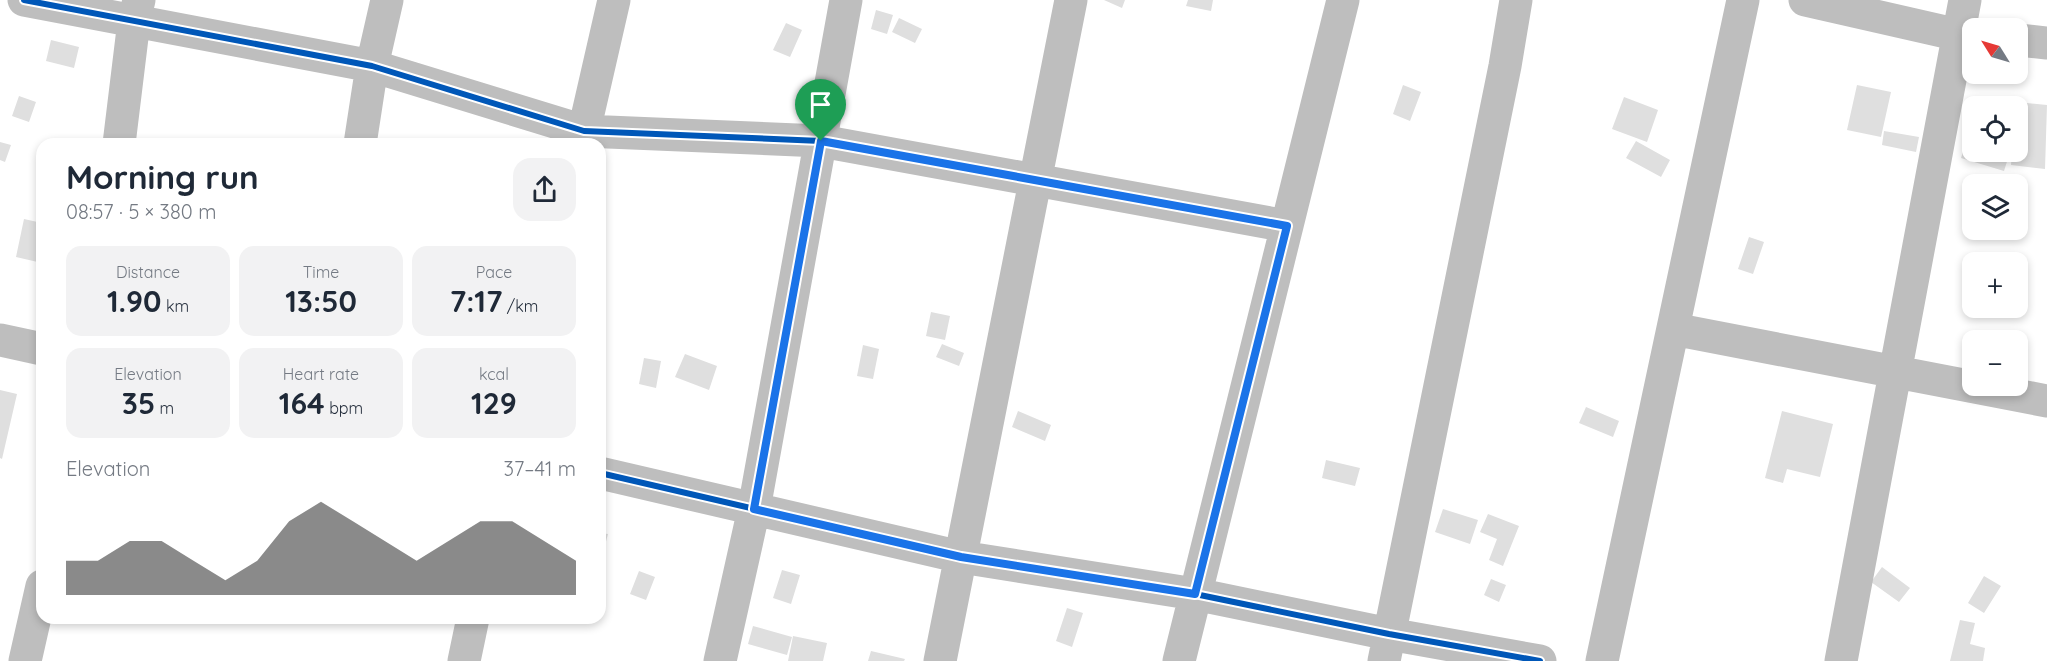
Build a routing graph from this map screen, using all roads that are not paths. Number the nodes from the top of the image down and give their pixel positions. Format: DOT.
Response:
graph roads {
  1 [pos="24,0"];
  2 [pos="387,0"];
  3 [pos="614,0"];
  4 [pos="846,0"];
  5 [pos="1071,0"];
  6 [pos="1343,0"];
  7 [pos="1516,0"];
  8 [pos="1743,0"];
  9 [pos="1805,0"];
  10 [pos="1965,0"];
  11 [pos="136,10"];
  12 [pos="1966,18"];
  13 [pos="1962,34"];
  14 [pos="2028,41"];
  15 [pos="2047,43"];
  16 [pos="1962,54"];
  17 [pos="372,66"];
  18 [pos="582,137"];
  19 [pos="119,138"];
  20 [pos="361,138"];
  21 [pos="821,141"];
  22 [pos="1035,180"];
  23 [pos="1287,226"];
  24 [pos="1673,329"];
  25 [pos="0,340"];
  26 [pos="36,348"];
  27 [pos="1896,372"];
  28 [pos="2047,400"];
  29 [pos="606,474"];
  30 [pos="754,509"];
  31 [pos="961,557"];
  32 [pos="1195,594"];
  33 [pos="36,612"];
  34 [pos="472,624"];
  35 [pos="1386,647"];
  36 [pos="25,661"];
  37 [pos="464,661"];
  38 [pos="720,661"];
  39 [pos="940,661"];
  40 [pos="1179,661"];
  41 [pos="1540,661"];
  42 [pos="1602,661"];
  43 [pos="1841,661"];
  1 -- 11 [label="street"];
  2 -- 17 [label="street"];
  3 -- 18 [label="street"];
  4 -- 21 [label="street"];
  5 -- 22 [label="street"];
  6 -- 23 [label="street"];
  7 -- 35 [label="street"];
  8 -- 24 [label="street"];
  9 -- 13 [label="street"];
  10 -- 12 [label="street"];
  11 -- 17 [label="street"];
  11 -- 19 [label="street"];
  14 -- 15 [label="street"];
  16 -- 27 [label="street"];
  17 -- 18 [label="street"];
  17 -- 20 [label="street"];
  18 -- 21 [label="street"];
  21 -- 22 [label="street"];
  21 -- 30 [label="street"];
  22 -- 23 [label="street"];
  22 -- 31 [label="street"];
  23 -- 32 [label="street"];
  24 -- 27 [label="street"];
  24 -- 42 [label="street"];
  25 -- 26 [label="street"];
  27 -- 28 [label="street"];
  27 -- 43 [label="street"];
  29 -- 30 [label="street"];
  30 -- 31 [label="street"];
  30 -- 38 [label="street"];
  31 -- 32 [label="street"];
  31 -- 39 [label="street"];
  32 -- 35 [label="street"];
  32 -- 40 [label="street"];
  33 -- 36 [label="street"];
  34 -- 37 [label="street"];
  35 -- 41 [label="street"];
}
